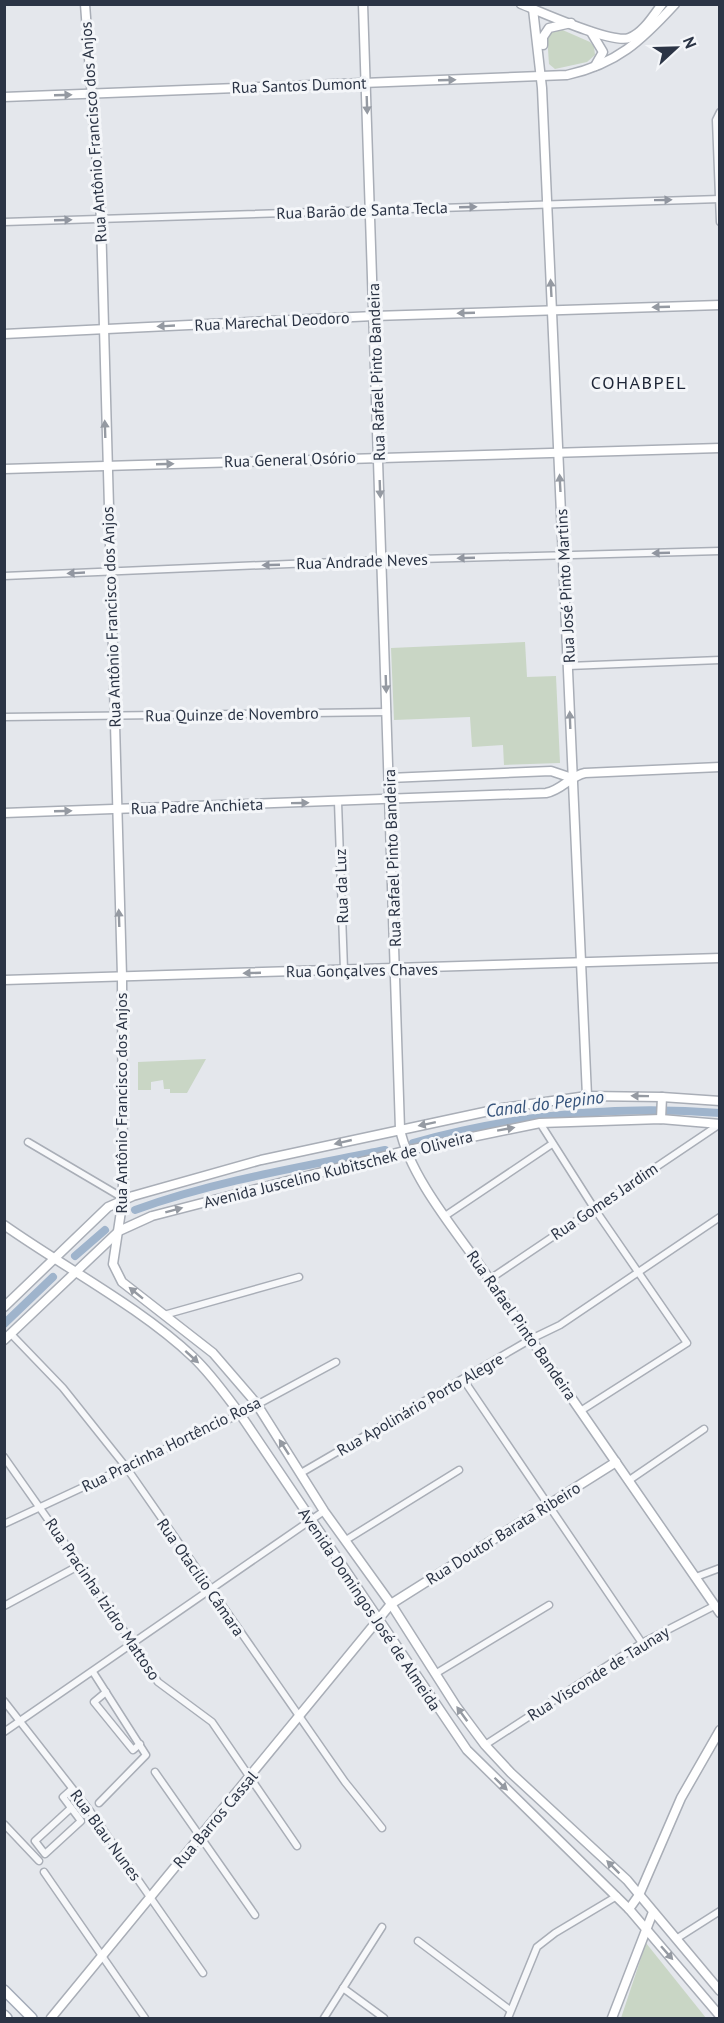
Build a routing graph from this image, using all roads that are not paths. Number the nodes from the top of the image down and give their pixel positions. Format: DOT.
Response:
graph roads {
  1 [pos="85,4"];
  2 [pos="363,4"];
  3 [pos="521,4"];
  4 [pos="662,4"];
  5 [pos="675,4"];
  6 [pos="533,9"];
  7 [pos="573,23"];
  8 [pos="591,32"];
  9 [pos="593,69"];
  10 [pos="542,76"];
  11 [pos="554,76"];
  12 [pos="366,83"];
  13 [pos="542,88"];
  14 [pos="90,94"];
  15 [pos="4,97"];
  16 [pos="720,111"];
  17 [pos="719,199"];
  18 [pos="547,203"];
  19 [pos="370,211"];
  20 [pos="101,219"];
  21 [pos="4,222"];
  22 [pos="720,222"];
  23 [pos="720,305"];
  24 [pos="552,310"];
  25 [pos="374,316"];
  26 [pos="102,329"];
  27 [pos="4,334"];
  28 [pos="720,448"];
  29 [pos="558,453"];
  30 [pos="378,456"];
  31 [pos="106,466"];
  32 [pos="4,469"];
  33 [pos="720,551"];
  34 [pos="563,555"];
  35 [pos="383,560"];
  36 [pos="109,572"];
  37 [pos="4,576"];
  38 [pos="720,660"];
  39 [pos="568,666"];
  40 [pos="387,712"];
  41 [pos="114,716"];
  42 [pos="4,717"];
  43 [pos="720,767"];
  44 [pos="551,771"];
  45 [pos="389,778"];
  46 [pos="572,778"];
  47 [pos="552,792"];
  48 [pos="390,799"];
  49 [pos="338,802"];
  50 [pos="116,809"];
  51 [pos="4,813"];
  52 [pos="720,958"];
  53 [pos="582,963"];
  54 [pos="344,970"];
  55 [pos="395,970"];
  56 [pos="122,976"];
  57 [pos="4,980"];
  58 [pos="588,1096"];
  59 [pos="662,1099"];
  60 [pos="720,1101"];
  61 [pos="661,1117"];
  62 [pos="540,1123"];
  63 [pos="720,1124"];
  64 [pos="400,1129"];
  65 [pos="28,1142"];
  66 [pos="552,1144"];
  67 [pos="404,1151"];
  68 [pos="123,1198"];
  69 [pos="594,1208"];
  70 [pos="445,1216"];
  71 [pos="720,1217"];
  72 [pos="4,1225"];
  73 [pos="119,1230"];
  74 [pos="53,1259"];
  75 [pos="639,1272"];
  76 [pos="77,1274"];
  77 [pos="299,1277"];
  78 [pos="490,1279"];
  79 [pos="4,1307"];
  80 [pos="164,1315"];
  81 [pos="8,1337"];
  82 [pos="531,1339"];
  83 [pos="336,1362"];
  84 [pos="463,1379"];
  85 [pos="256,1403"];
  86 [pos="582,1410"];
  87 [pos="240,1414"];
  88 [pos="704,1429"];
  89 [pos="4,1457"];
  90 [pos="616,1462"];
  91 [pos="126,1467"];
  92 [pos="459,1470"];
  93 [pos="301,1473"];
  94 [pos="628,1481"];
  95 [pos="547,1505"];
  96 [pos="40,1508"];
  97 [pos="324,1510"];
  98 [pos="311,1521"];
  99 [pos="4,1524"];
  100 [pos="346,1540"];
  101 [pos="80,1565"];
  102 [pos="720,1568"];
  103 [pos="696,1577"];
  104 [pos="210,1591"];
  105 [pos="391,1604"];
  106 [pos="549,1605"];
  107 [pos="4,1606"];
  108 [pos="717,1610"];
  109 [pos="379,1620"];
  110 [pos="642,1643"];
  111 [pos="132,1645"];
  112 [pos="93,1671"];
  113 [pos="435,1674"];
  114 [pos="105,1692"];
  115 [pos="4,1701"];
  116 [pos="299,1716"];
  117 [pos="20,1721"];
  118 [pos="720,1730"];
  119 [pos="4,1732"];
  120 [pos="140,1744"];
  121 [pos="485,1745"];
  122 [pos="155,1772"];
  123 [pos="249,1777"];
  124 [pos="72,1789"];
  125 [pos="99,1803"];
  126 [pos="71,1808"];
  127 [pos="4,1824"];
  128 [pos="382,1828"];
  129 [pos="199,1838"];
  130 [pos="297,1846"];
  131 [pos="39,1861"];
  132 [pos="44,1872"];
  133 [pos="639,1895"];
  134 [pos="150,1896"];
  135 [pos="616,1896"];
  136 [pos="629,1909"];
  137 [pos="720,1911"];
  138 [pos="653,1912"];
  139 [pos="255,1915"];
  140 [pos="382,1927"];
  141 [pos="646,1928"];
  142 [pos="676,1938"];
  143 [pos="418,1941"];
  144 [pos="101,1955"];
  145 [pos="203,1973"];
  146 [pos="343,1988"];
  147 [pos="4,1990"];
  148 [pos="720,1991"];
  149 [pos="510,2010"];
  150 [pos="720,2016"];
  151 [pos="32,2019"];
  152 [pos="51,2019"];
  153 [pos="145,2019"];
  154 [pos="324,2019"];
  155 [pos="384,2019"];
  156 [pos="507,2019"];
  157 [pos="612,2019"];
  1 -- 14 [label="street, Rua Antônio Francisco dos Anjos"];
  2 -- 12 [label="street, Rua Rafael Pinto Bandeira"];
  3 -- 6 [label="street"];
  4 -- 8 [label="street"];
  5 -- 9 [label="street, Rua Santos Dumont"];
  6 -- 7 [label="street"];
  6 -- 10 [label="street, Rua José Pinto Martins"];
  7 -- 8 [label="street"];
  7 -- 11 [label="street"];
  8 -- 9 [label="street"];
  9 -- 11 [label="street, Rua Santos Dumont"];
  10 -- 11 [label="street, Rua Santos Dumont"];
  12 -- 10 [label="street, Rua Santos Dumont, one-way"];
  10 -- 13 [label="street, Rua José Pinto Martins"];
  11 -- 13 [label="street"];
  12 -- 14 [label="street, Rua Santos Dumont"];
  12 -- 19 [label="street, Rua Rafael Pinto Bandeira, one-way"];
  13 -- 18 [label="street, Rua José Pinto Martins"];
  15 -- 14 [label="street, Rua Santos Dumont, one-way"];
  14 -- 20 [label="street, Rua Antônio Francisco dos Anjos"];
  16 -- 17 [label="street"];
  18 -- 17 [label="street, Rua Barão de Santa Tecla, one-way"];
  17 -- 22 [label="street"];
  19 -- 18 [label="street, Rua Barão de Santa Tecla, one-way"];
  24 -- 18 [label="street, Rua José Pinto Martins, one-way"];
  19 -- 20 [label="street, Rua Barão de Santa Tecla"];
  19 -- 25 [label="street, Rua Rafael Pinto Bandeira"];
  21 -- 20 [label="street, Rua Barão de Santa Tecla, one-way"];
  20 -- 26 [label="street, Rua Antônio Francisco dos Anjos"];
  23 -- 24 [label="street, Rua Marechal Deodoro, one-way"];
  24 -- 25 [label="street, Rua Marechal Deodoro, one-way"];
  24 -- 29 [label="street, Rua José Pinto Martins"];
  25 -- 26 [label="street, Rua Marechal Deodoro, one-way"];
  25 -- 30 [label="street, Rua Rafael Pinto Bandeira"];
  26 -- 27 [label="street, Rua Marechal Deodoro"];
  31 -- 26 [label="street, Rua Antônio Francisco dos Anjos, one-way"];
  28 -- 29 [label="street, Rua General Osório"];
  29 -- 30 [label="street, Rua General Osório"];
  34 -- 29 [label="street, Rua José Pinto Martins, one-way"];
  31 -- 30 [label="street, Rua General Osório, one-way"];
  30 -- 35 [label="street, Rua Rafael Pinto Bandeira, one-way"];
  31 -- 32 [label="street, Rua General Osório"];
  31 -- 36 [label="street, Rua Antônio Francisco dos Anjos"];
  33 -- 34 [label="street, Rua Andrade Neves, one-way"];
  34 -- 35 [label="street, Rua Andrade Neves, one-way"];
  34 -- 39 [label="street, Rua José Pinto Martins"];
  35 -- 36 [label="street, Rua Andrade Neves, one-way"];
  35 -- 40 [label="street, Rua Rafael Pinto Bandeira, one-way"];
  36 -- 37 [label="street, Rua Andrade Neves, one-way"];
  36 -- 41 [label="street, Rua Antônio Francisco dos Anjos"];
  38 -- 39 [label="street"];
  46 -- 39 [label="street, Rua José Pinto Martins, one-way"];
  40 -- 41 [label="street, Rua Quinze de Novembro"];
  40 -- 45 [label="street, Rua Rafael Pinto Bandeira"];
  41 -- 42 [label="street, Rua Quinze de Novembro"];
  41 -- 50 [label="street, Rua Antônio Francisco dos Anjos"];
  43 -- 46 [label="street"];
  44 -- 45 [label="street"];
  44 -- 46 [label="street"];
  44 -- 47 [label="street"];
  45 -- 48 [label="street, Rua Rafael Pinto Bandeira"];
  46 -- 47 [label="street"];
  46 -- 53 [label="street, Rua José Pinto Martins"];
  47 -- 48 [label="street, Rua Padre Anchieta"];
  48 -- 49 [label="street, Rua Padre Anchieta"];
  48 -- 55 [label="street, Rua Rafael Pinto Bandeira"];
  50 -- 49 [label="street, Rua Padre Anchieta, one-way"];
  49 -- 54 [label="street, Rua da Luz"];
  51 -- 50 [label="street, Rua Padre Anchieta, one-way"];
  56 -- 50 [label="street, Rua Antônio Francisco dos Anjos, one-way"];
  52 -- 53 [label="street, Rua Gonçalves Chaves"];
  53 -- 55 [label="street, Rua Gonçalves Chaves"];
  53 -- 58 [label="street, Rua José Pinto Martins"];
  54 -- 55 [label="street, Rua Gonçalves Chaves"];
  54 -- 56 [label="street, Rua Gonçalves Chaves, one-way"];
  55 -- 64 [label="street, Rua Rafael Pinto Bandeira"];
  56 -- 57 [label="street, Rua Gonçalves Chaves"];
  56 -- 68 [label="street, Rua Antônio Francisco dos Anjos"];
  59 -- 58 [label="street, Avenida Juscelino Kubitschek de Oliveira, one-way"];
  58 -- 64 [label="street, Avenida Juscelino Kubitschek de Oliveira, one-way"];
  59 -- 60 [label="street, Avenida Juscelino Kubitschek de Oliveira"];
  59 -- 61 [label="street"];
  61 -- 62 [label="street, Avenida Juscelino Kubitschek de Oliveira"];
  61 -- 63 [label="street, Avenida Juscelino Kubitschek de Oliveira"];
  62 -- 66 [label="street"];
  67 -- 62 [label="street, Avenida Juscelino Kubitschek de Oliveira, one-way"];
  63 -- 69 [label="street, Rua Gomes Jardim"];
  64 -- 67 [label="street, Rua Rafael Pinto Bandeira"];
  64 -- 68 [label="street, Avenida Juscelino Kubitschek de Oliveira, one-way"];
  65 -- 68 [label="street"];
  66 -- 69 [label="street"];
  66 -- 70 [label="street"];
  67 -- 70 [label="street, Rua Rafael Pinto Bandeira"];
  73 -- 67 [label="street, Avenida Juscelino Kubitschek de Oliveira, one-way"];
  68 -- 73 [label="street, Rua Antônio Francisco dos Anjos"];
  68 -- 74 [label="street, Avenida Juscelino Kubitschek de Oliveira"];
  69 -- 75 [label="street"];
  69 -- 78 [label="street, Rua Gomes Jardim"];
  70 -- 78 [label="street, Rua Rafael Pinto Bandeira"];
  71 -- 75 [label="street, Rua Apolinário Porto Alegre"];
  72 -- 74 [label="street, Avenida Domingos José de Almeida"];
  73 -- 76 [label="street, Avenida Juscelino Kubitschek de Oliveira"];
  80 -- 73 [label="street, Avenida Domingos José de Almeida, one-way"];
  74 -- 76 [label="street, Avenida Domingos José de Almeida"];
  74 -- 79 [label="street, Avenida Juscelino Kubitschek de Oliveira"];
  75 -- 82 [label="street, Rua Apolinário Porto Alegre"];
  75 -- 86 [label="street"];
  76 -- 81 [label="street, Avenida Juscelino Kubitschek de Oliveira"];
  76 -- 87 [label="street, Avenida Domingos José de Almeida, one-way"];
  77 -- 80 [label="street"];
  78 -- 82 [label="street, Rua Rafael Pinto Bandeira"];
  80 -- 85 [label="street, Avenida Domingos José de Almeida"];
  81 -- 91 [label="street, Rua Otacílio Câmara"];
  82 -- 84 [label="street, Rua Apolinário Porto Alegre"];
  82 -- 86 [label="street, Rua Rafael Pinto Bandeira"];
  83 -- 85 [label="street, Rua Pracinha Hortêncio Rosa"];
  84 -- 93 [label="street, Rua Apolinário Porto Alegre"];
  84 -- 95 [label="street"];
  85 -- 87 [label="street, Rua Pracinha Hortêncio Rosa"];
  93 -- 85 [label="street, Avenida Domingos José de Almeida, one-way"];
  86 -- 90 [label="street, Rua Rafael Pinto Bandeira"];
  87 -- 91 [label="street, Rua Pracinha Hortêncio Rosa"];
  87 -- 98 [label="street, Avenida Domingos José de Almeida"];
  88 -- 94 [label="street"];
  89 -- 96 [label="street, Rua Pracinha Izidro Mattoso"];
  90 -- 94 [label="street, Rua Rafael Pinto Bandeira"];
  90 -- 95 [label="street, Rua Doutor Barata Ribeiro"];
  91 -- 96 [label="street, Rua Pracinha Hortêncio Rosa"];
  91 -- 104 [label="street, Rua Otacílio Câmara"];
  92 -- 100 [label="street"];
  93 -- 97 [label="street, Avenida Domingos José de Almeida"];
  94 -- 103 [label="street, Rua Rafael Pinto Bandeira"];
  95 -- 105 [label="street, Rua Doutor Barata Ribeiro"];
  95 -- 110 [label="street"];
  96 -- 99 [label="street, Rua Pracinha Hortêncio Rosa"];
  96 -- 101 [label="street, Rua Pracinha Izidro Mattoso"];
  97 -- 98 [label="street"];
  97 -- 100 [label="street, Avenida Domingos José de Almeida"];
  98 -- 104 [label="street"];
  98 -- 109 [label="street, Avenida Domingos José de Almeida"];
  100 -- 105 [label="street, Avenida Domingos José de Almeida"];
  101 -- 107 [label="street"];
  101 -- 111 [label="street, Rua Pracinha Izidro Mattoso"];
  102 -- 103 [label="street"];
  103 -- 108 [label="street, Rua Rafael Pinto Bandeira"];
  104 -- 111 [label="street"];
  104 -- 116 [label="street, Rua Otacílio Câmara"];
  105 -- 109 [label="street, Rua Barros Cassal"];
  105 -- 113 [label="street, Avenida Domingos José de Almeida"];
  106 -- 113 [label="street"];
  108 -- 110 [label="street, Rua Visconde de Taunay"];
  109 -- 116 [label="street, Rua Barros Cassal"];
  109 -- 135 [label="street, Avenida Domingos José de Almeida, one-way"];
  110 -- 121 [label="street, Rua Visconde de Taunay"];
  111 -- 112 [label="street"];
  111 -- 123 [label="street, Rua Pracinha Izidro Mattoso"];
  112 -- 114 [label="street"];
  112 -- 117 [label="street"];
  121 -- 113 [label="street, Avenida Domingos José de Almeida, one-way"];
  114 -- 120 [label="street"];
  114 -- 120 [label="street"];
  115 -- 117 [label="street, Rua Blau Nunes"];
  116 -- 123 [label="street, Rua Barros Cassal"];
  116 -- 128 [label="street, Rua Otacílio Câmara"];
  117 -- 119 [label="street"];
  117 -- 124 [label="street, Rua Blau Nunes"];
  118 -- 133 [label="street"];
  120 -- 125 [label="street"];
  133 -- 121 [label="street, Avenida Domingos José de Almeida, one-way"];
  122 -- 129 [label="street"];
  123 -- 129 [label="street, Rua Barros Cassal"];
  123 -- 130 [label="street, Rua Pracinha Izidro Mattoso"];
  124 -- 126 [label="street"];
  124 -- 134 [label="street, Rua Blau Nunes"];
  126 -- 126 [label="street"];
  127 -- 131 [label="street"];
  129 -- 134 [label="street, Rua Barros Cassal"];
  129 -- 139 [label="street"];
  132 -- 144 [label="street"];
  133 -- 136 [label="street"];
  133 -- 138 [label="street, Avenida Domingos José de Almeida"];
  134 -- 144 [label="street, Rua Barros Cassal"];
  134 -- 145 [label="street, Rua Blau Nunes"];
  135 -- 136 [label="street, Avenida Domingos José de Almeida"];
  135 -- 149 [label="street"];
  136 -- 141 [label="street, Avenida Domingos José de Almeida"];
  137 -- 142 [label="street"];
  138 -- 141 [label="street"];
  138 -- 142 [label="street, Avenida Domingos José de Almeida"];
  140 -- 146 [label="street"];
  141 -- 150 [label="street, Avenida Domingos José de Almeida, one-way"];
  141 -- 157 [label="street"];
  142 -- 148 [label="street, Avenida Domingos José de Almeida"];
  143 -- 149 [label="street"];
  144 -- 152 [label="street, Rua Barros Cassal"];
  144 -- 153 [label="street"];
  146 -- 154 [label="street"];
  146 -- 155 [label="street"];
  147 -- 151 [label="main road"];
  149 -- 156 [label="street"];
}
